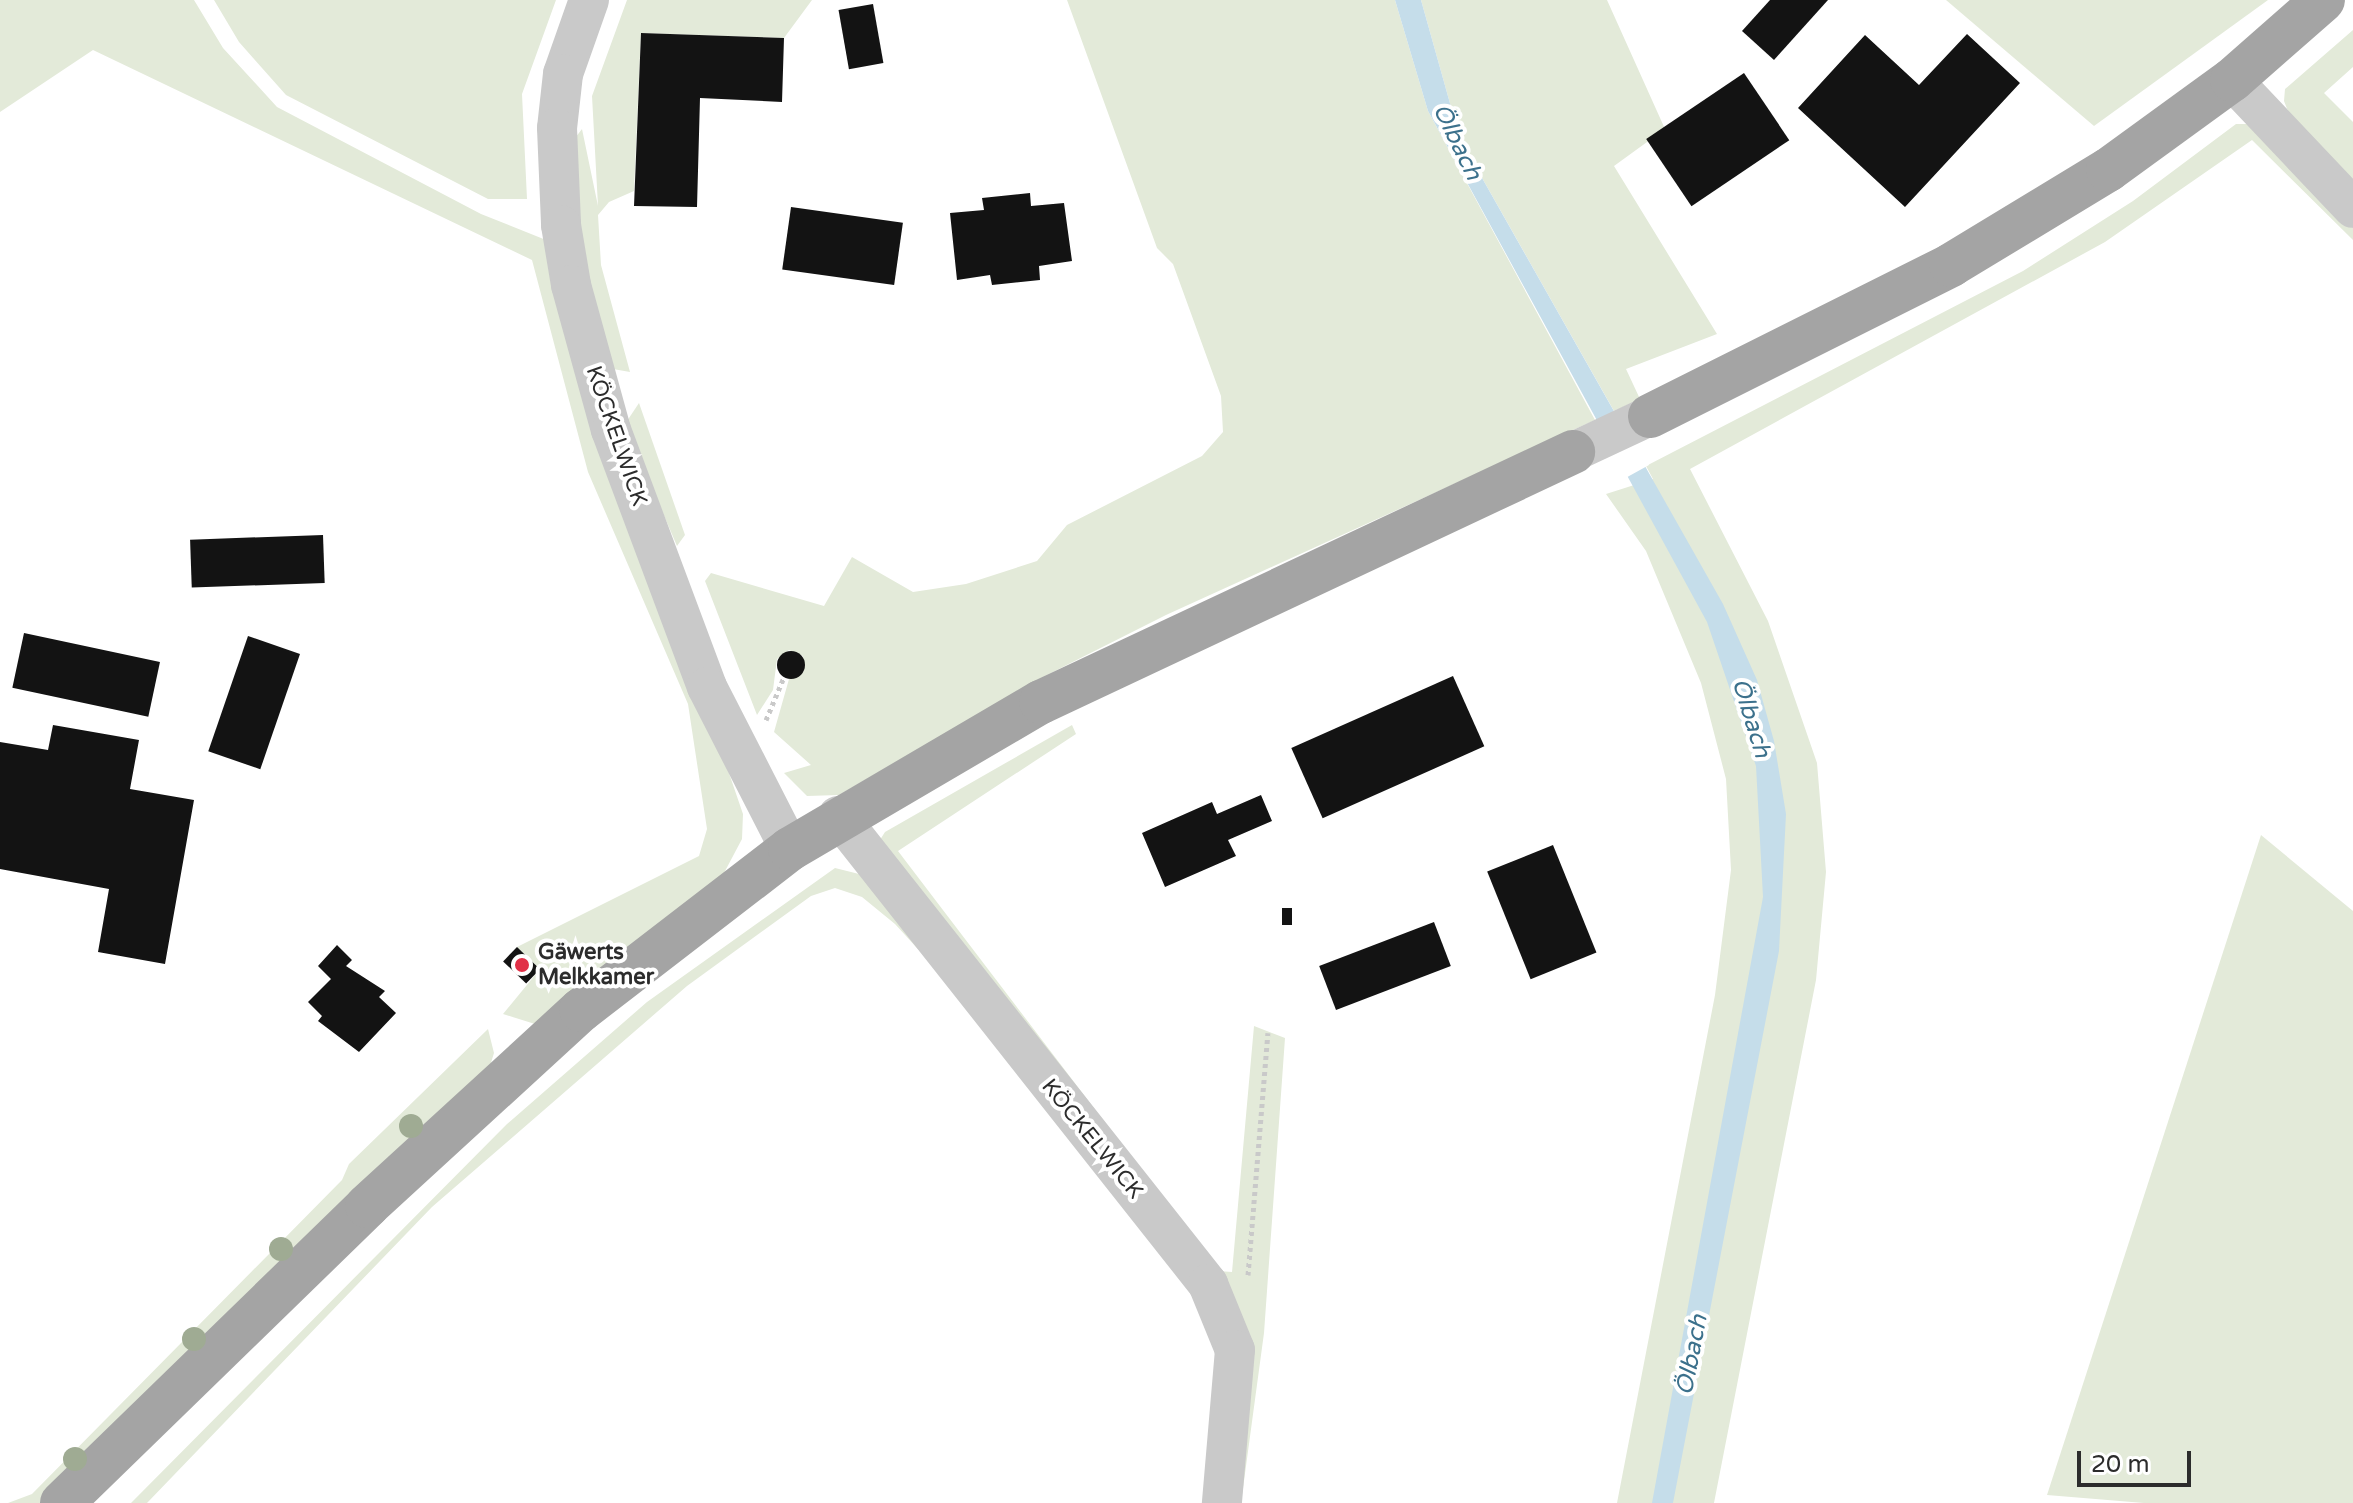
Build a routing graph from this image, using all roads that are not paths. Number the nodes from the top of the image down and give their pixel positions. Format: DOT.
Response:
graph roads {
  1 [pos="589,0"];
  2 [pos="2323,0"];
  3 [pos="2232,80"];
  4 [pos="2353,208"];
  5 [pos="1650,416"];
  6 [pos="1573,452"];
  7 [pos="838,816"];
  8 [pos="790,849"];
  9 [pos="131,1441"];
  10 [pos="62,1503"];
  11 [pos="80,1503"];
  12 [pos="1222,1503"];
  1 -- 8 [label="street, KÖCKELWICK"];
  2 -- 3 [label="main road"];
  3 -- 4 [label="street"];
  3 -- 5 [label="main road"];
  5 -- 6 [label="street"];
  6 -- 7 [label="main road"];
  7 -- 8 [label="main road"];
  7 -- 12 [label="street, KÖCKELWICK"];
  8 -- 9 [label="main road"];
  9 -- 10 [label="main road"];
  9 -- 11 [label="main road"];
}
